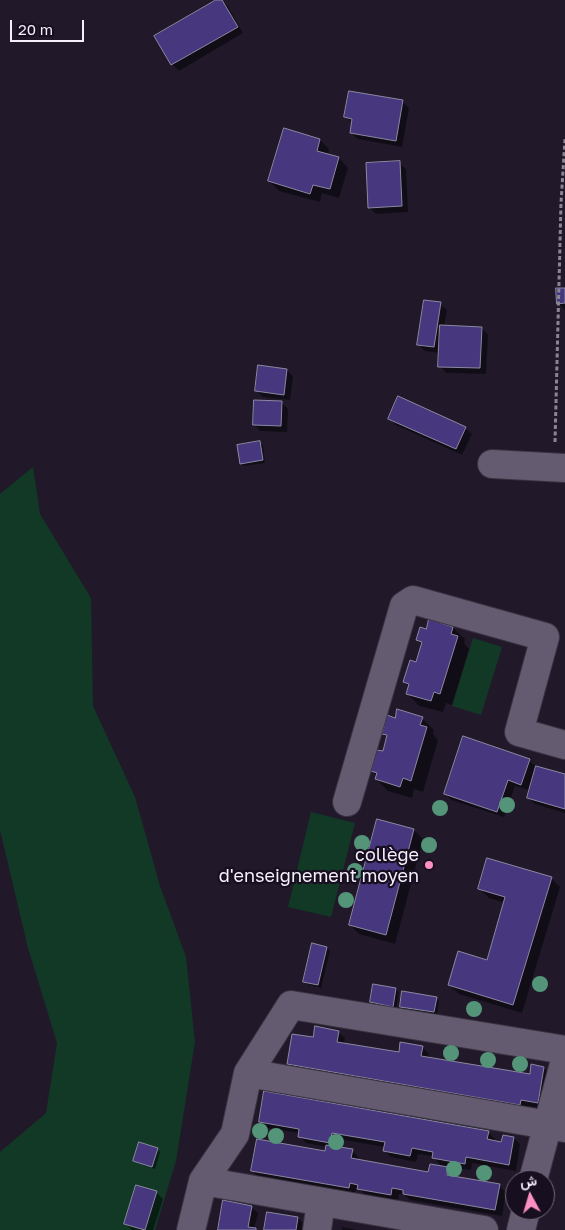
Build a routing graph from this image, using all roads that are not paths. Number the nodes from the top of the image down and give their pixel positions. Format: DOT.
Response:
graph roads {
  1 [pos="492,464"];
  2 [pos="560,468"];
  3 [pos="565,745"];
  4 [pos="347,802"];
  5 [pos="565,1050"];
  6 [pos="565,1060"];
  7 [pos="248,1073"];
  8 [pos="556,1126"];
  9 [pos="537,1170"];
  10 [pos="203,1181"];
  11 [pos="321,1202"];
  12 [pos="191,1230"];
  13 [pos="316,1230"];
  14 [pos="484,1230"];
  1 -- 2 [label="street"];
  3 -- 4 [label="street"];
  5 -- 7 [label="street"];
  6 -- 8 [label="street"];
  7 -- 8 [label="street"];
  7 -- 10 [label="street"];
  8 -- 9 [label="street"];
  10 -- 11 [label="street"];
  10 -- 12 [label="street"];
  11 -- 13 [label="street"];
  11 -- 14 [label="street"];
}
